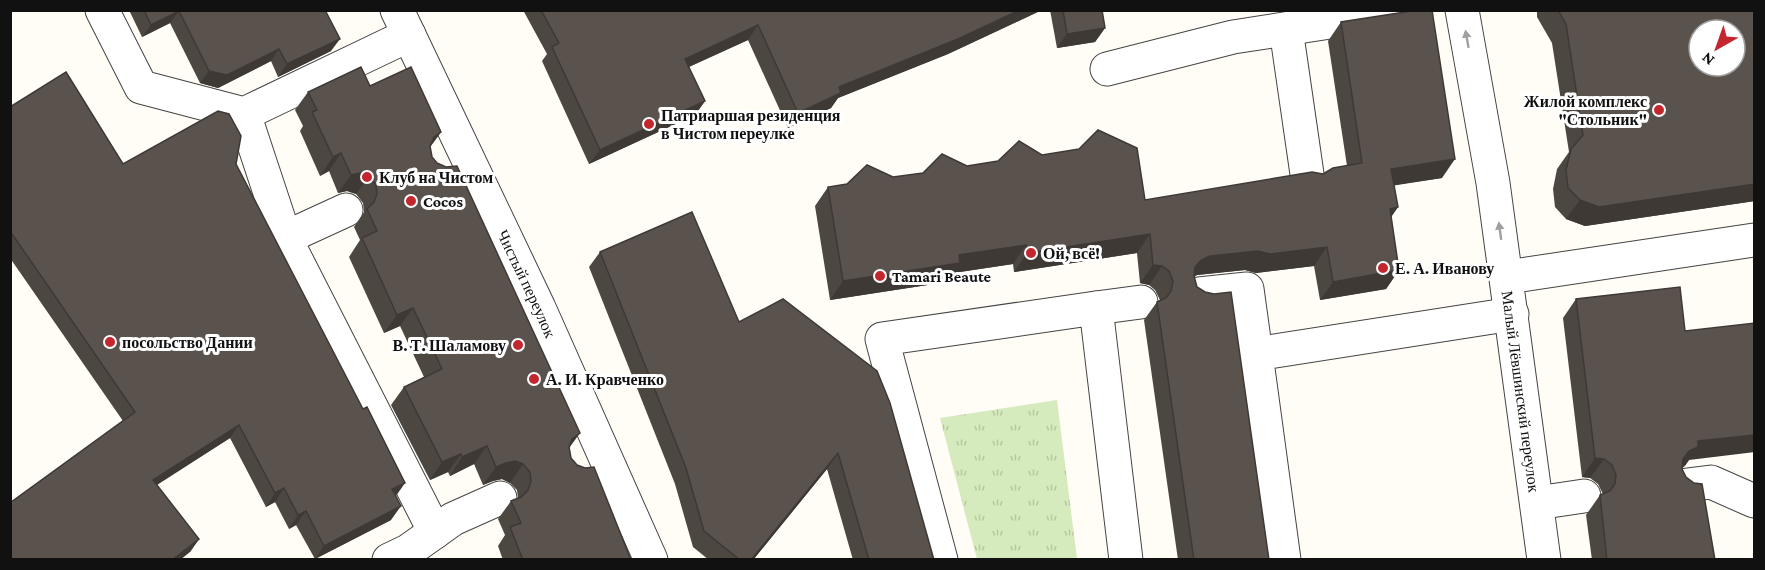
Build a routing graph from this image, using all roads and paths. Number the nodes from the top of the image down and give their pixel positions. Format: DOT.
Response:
graph roads {
  1 [pos="102,10"];
  2 [pos="1407,10"];
  3 [pos="1462,10"];
  4 [pos="403,23"];
  5 [pos="1286,29"];
  6 [pos="1107,69"];
  7 [pos="243,114"];
  8 [pos="1307,174"];
  9 [pos="346,210"];
  10 [pos="285,238"];
  11 [pos="1755,240"];
  12 [pos="1507,277"];
  13 [pos="1199,294"];
  14 [pos="1141,302"];
  15 [pos="1096,308"];
  16 [pos="1512,314"];
  17 [pos="1256,354"];
  18 [pos="1687,485"];
  19 [pos="1584,496"];
  20 [pos="500,498"];
  21 [pos="1755,501"];
  22 [pos="1537,503"];
  23 [pos="435,532"];
  24 [pos="389,560"];
  25 [pos="651,560"];
  26 [pos="941,560"];
  27 [pos="1126,560"];
  28 [pos="1284,560"];
  29 [pos="1544,560"];
  1 -- 7 [label="street"];
  2 -- 5 [label="street"];
  12 -- 3 [label="street, Малый Лёвшинский переулок, one-way"];
  4 -- 7 [label="street"];
  4 -- 25 [label="street, Чистый переулок"];
  5 -- 6 [label="street"];
  5 -- 8 [label="street"];
  7 -- 10 [label="street"];
  9 -- 10 [label="street"];
  10 -- 23 [label="street"];
  11 -- 12 [label="street"];
  12 -- 16 [label="street, Малый Лёвшинский переулок"];
  13 -- 17 [label="street"];
  14 -- 15 [label="street"];
  15 -- 26 [label="street"];
  15 -- 27 [label="street"];
  16 -- 17 [label="street"];
  16 -- 22 [label="street, Малый Лёвшинский переулок"];
  17 -- 28 [label="street"];
  18 -- 21 [label="street"];
  19 -- 22 [label="street"];
  20 -- 23 [label="street"];
  22 -- 29 [label="street, Малый Лёвшинский переулок"];
  23 -- 24 [label="street"];
}
